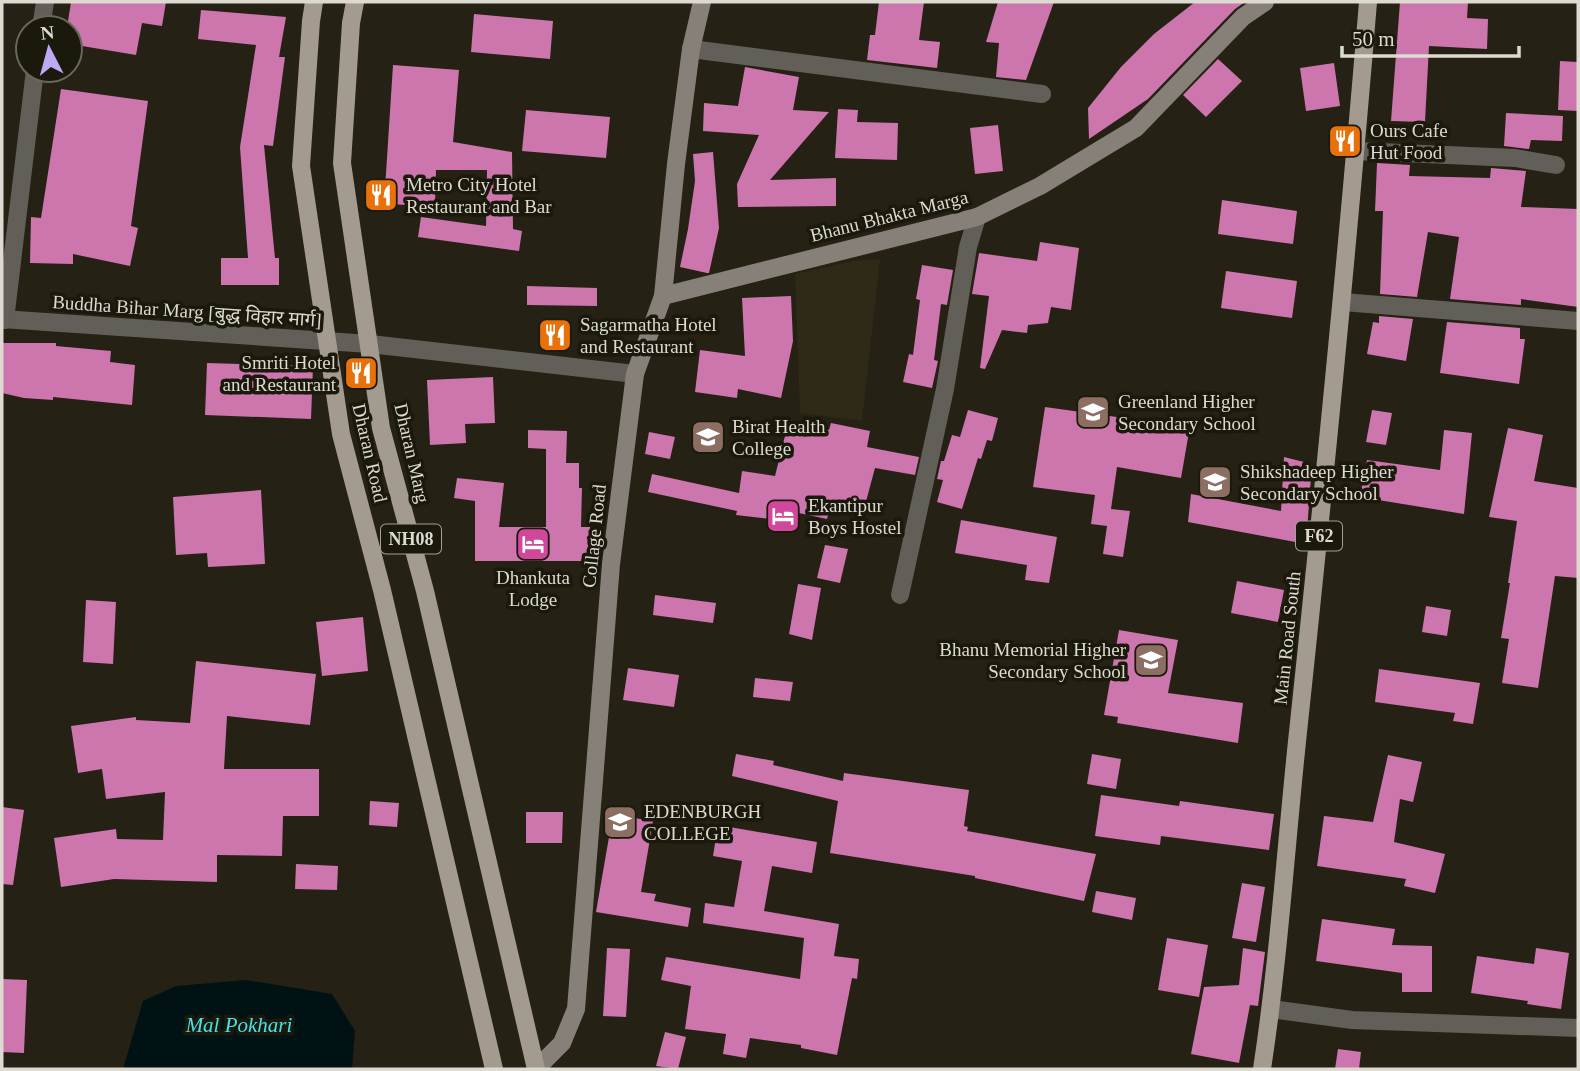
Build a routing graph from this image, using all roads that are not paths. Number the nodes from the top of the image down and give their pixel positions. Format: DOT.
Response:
graph roads {
  1 [pos="314,2"];
  2 [pos="355,2"];
  3 [pos="702,2"];
  4 [pos="1265,2"];
  5 [pos="1368,2"];
  6 [pos="691,50"];
  7 [pos="33,84"];
  8 [pos="1042,94"];
  9 [pos="1356,150"];
  10 [pos="1556,165"];
  11 [pos="977,217"];
  12 [pos="663,296"];
  13 [pos="1343,302"];
  14 [pos="3,320"];
  15 [pos="1578,321"];
  16 [pos="328,341"];
  17 [pos="370,344"];
  18 [pos="635,374"];
  19 [pos="900,595"];
  20 [pos="1271,1009"];
  21 [pos="1578,1028"];
  22 [pos="494,1069"];
  23 [pos="536,1069"];
  24 [pos="1262,1069"];
  1 -- 16 [label="main road, Dharan Road / NH08"];
  2 -- 17 [label="main road, Dharan Marg / NH08"];
  3 -- 6 [label="street, Collage Road"];
  4 -- 11 [label="street, Bhanu Bhakta Marga"];
  5 -- 9 [label="main road, Main Road South / F62"];
  6 -- 8 [label="street"];
  6 -- 12 [label="street, Collage Road"];
  7 -- 14 [label="street"];
  9 -- 10 [label="street"];
  9 -- 13 [label="main road, Main Road South / F62"];
  11 -- 12 [label="street, Bhanu Bhakta Marga"];
  11 -- 19 [label="street"];
  12 -- 18 [label="street, Collage Road"];
  13 -- 15 [label="street"];
  13 -- 20 [label="main road, Main Road South / F62"];
  14 -- 16 [label="street, Buddha Bihar Marg [बुद्ध विहार मार्ग]"];
  16 -- 17 [label="street, Buddha Bihar Marg [बुद्ध विहार मार्ग]"];
  16 -- 22 [label="main road, Dharan Road / NH08"];
  17 -- 18 [label="street, Buddha Bihar Marg [बुद्ध विहार मार्ग]"];
  17 -- 23 [label="main road, Dharan Marg / NH08"];
  18 -- 23 [label="street, Collage Road"];
  20 -- 21 [label="street"];
  20 -- 24 [label="main road, Main Road South / F62"];
}
